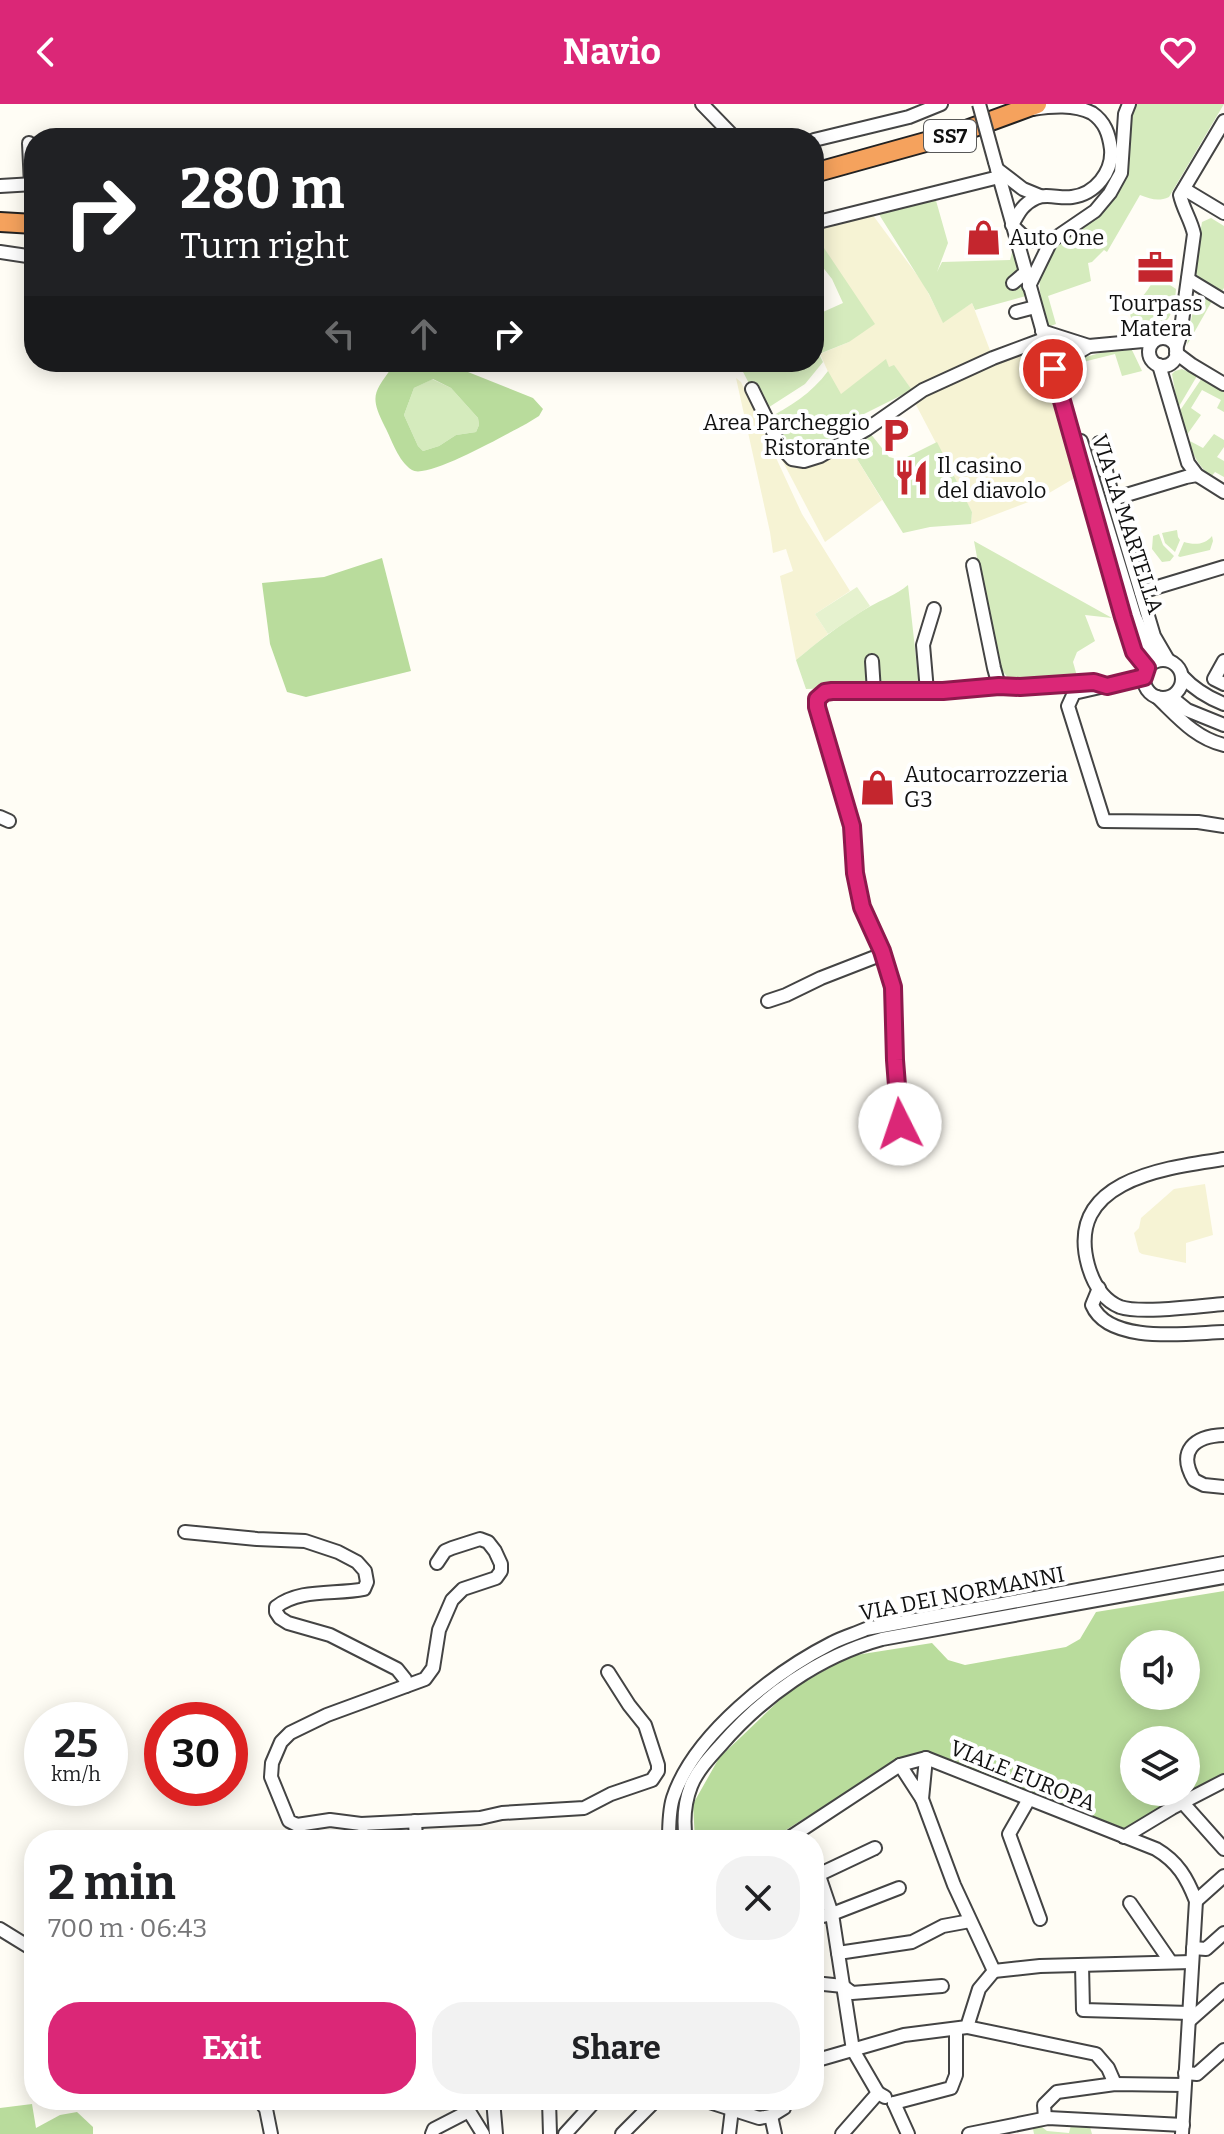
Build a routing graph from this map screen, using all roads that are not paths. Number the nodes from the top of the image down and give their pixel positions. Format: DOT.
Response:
graph roads {
  1 [pos="702,104"];
  2 [pos="941,104"];
  3 [pos="979,104"];
  4 [pos="1129,104"];
  5 [pos="1031,106"];
  6 [pos="1224,121"];
  7 [pos="725,128"];
  8 [pos="824,138"];
  9 [pos="997,169"];
  10 [pos="824,170"];
  11 [pos="24,185"];
  12 [pos="0,186"];
  13 [pos="1184,189"];
  14 [pos="1040,196"];
  15 [pos="1224,213"];
  16 [pos="824,221"];
  17 [pos="0,222"];
  18 [pos="24,223"];
  19 [pos="1012,225"];
  20 [pos="1051,241"];
  21 [pos="0,252"];
  22 [pos="24,256"];
  23 [pos="1026,272"];
  24 [pos="1188,279"];
  25 [pos="1013,283"];
  26 [pos="1029,286"];
  27 [pos="1224,301"];
  28 [pos="1035,307"];
  29 [pos="1016,312"];
  30 [pos="1043,335"];
  31 [pos="1089,346"];
  32 [pos="1165,354"];
  33 [pos="1057,382"];
  34 [pos="1224,384"];
  35 [pos="752,389"];
  36 [pos="1099,443"];
  37 [pos="1197,475"];
  38 [pos="1224,492"];
  39 [pos="1113,499"];
  40 [pos="973,565"];
  41 [pos="1224,567"];
  42 [pos="1141,592"];
  43 [pos="934,609"];
  44 [pos="872,661"];
  45 [pos="1224,661"];
  46 [pos="1154,667"];
  47 [pos="1182,676"];
  48 [pos="1224,684"];
  49 [pos="999,686"];
  50 [pos="1107,686"];
  51 [pos="874,691"];
  52 [pos="927,691"];
  53 [pos="1171,702"];
  54 [pos="1224,704"];
  55 [pos="1204,717"];
  56 [pos="1224,725"];
  57 [pos="1192,730"];
  58 [pos="1224,745"];
  59 [pos="1224,826"];
  60 [pos="882,951"];
  61 [pos="768,1001"];
  62 [pos="900,1124"];
  63 [pos="1224,1159"];
  64 [pos="1099,1288"];
  65 [pos="1224,1304"];
  66 [pos="1224,1332"];
  67 [pos="1224,1435"];
  68 [pos="1224,1487"];
  69 [pos="185,1532"];
  70 [pos="437,1563"];
  71 [pos="1224,1563"];
  72 [pos="1224,1577"];
  73 [pos="608,1672"];
  74 [pos="406,1686"];
  75 [pos="926,1758"];
  76 [pos="900,1765"];
  77 [pos="1224,1781"];
  78 [pos="1200,1794"];
  79 [pos="922,1799"];
  80 [pos="1029,1799"];
  81 [pos="1178,1806"];
  82 [pos="1186,1806"];
  83 [pos="415,1821"];
  84 [pos="361,1824"];
  85 [pos="361,1830"];
  86 [pos="415,1830"];
  87 [pos="669,1830"];
  88 [pos="686,1830"];
  89 [pos="807,1830"];
  90 [pos="1124,1837"];
  91 [pos="875,1848"];
  92 [pos="1224,1849"];
  93 [pos="824,1872"];
  94 [pos="1224,1876"];
  95 [pos="824,1887"];
  96 [pos="899,1888"];
  97 [pos="1196,1901"];
  98 [pos="1130,1903"];
  99 [pos="832,1914"];
  100 [pos="824,1916"];
  101 [pos="1040,1919"];
  102 [pos="970,1921"];
  103 [pos="0,1929"];
  104 [pos="1224,1933"];
  105 [pos="24,1944"];
  106 [pos="1193,1948"];
  107 [pos="838,1953"];
  108 [pos="1170,1961"];
  109 [pos="1192,1962"];
  110 [pos="1082,1965"];
  111 [pos="994,1971"];
  112 [pos="824,1984"];
  113 [pos="843,1986"];
  114 [pos="942,1986"];
  115 [pos="1224,1990"];
  116 [pos="1189,2017"];
  117 [pos="961,2028"];
  118 [pos="853,2050"];
  119 [pos="1224,2050"];
  120 [pos="824,2058"];
  121 [pos="1185,2079"];
  122 [pos="1115,2084"];
  123 [pos="878,2093"];
  124 [pos="894,2103"];
  125 [pos="266,2110"];
  126 [pos="459,2110"];
  127 [pos="469,2110"];
  128 [pos="494,2110"];
  129 [pos="549,2110"];
  130 [pos="587,2110"];
  131 [pos="646,2110"];
  132 [pos="732,2110"];
  133 [pos="735,2110"];
  134 [pos="781,2110"];
  135 [pos="771,2116"];
  136 [pos="1045,2118"];
  137 [pos="1182,2129"];
  138 [pos="271,2134"];
  139 [pos="432,2134"];
  140 [pos="483,2134"];
  141 [pos="496,2134"];
  142 [pos="550,2134"];
  143 [pos="565,2134"];
  144 [pos="622,2134"];
  145 [pos="729,2134"];
  146 [pos="775,2134"];
  147 [pos="842,2134"];
  148 [pos="908,2134"];
  149 [pos="969,2134"];
  1 -- 7 [label="street"];
  2 -- 8 [label="street"];
  3 -- 9 [label="street, VIA LA MARTELLA, bridge"];
  4 -- 20 [label="street"];
  5 -- 10 [label="highway, SS7"];
  5 -- 14 [label="street"];
  6 -- 13 [label="street"];
  9 -- 14 [label="street"];
  9 -- 16 [label="street"];
  9 -- 19 [label="street, VIA LA MARTELLA"];
  11 -- 12 [label="street"];
  13 -- 15 [label="street"];
  13 -- 24 [label="street"];
  14 -- 19 [label="street"];
  17 -- 18 [label="highway"];
  19 -- 20 [label="street"];
  19 -- 23 [label="street, VIA LA MARTELLA"];
  20 -- 26 [label="street"];
  21 -- 22 [label="street"];
  23 -- 25 [label="street"];
  23 -- 26 [label="street, VIA LA MARTELLA"];
  24 -- 27 [label="street"];
  24 -- 32 [label="street"];
  26 -- 28 [label="street, VIA LA MARTELLA"];
  28 -- 29 [label="street"];
  28 -- 30 [label="street, VIA LA MARTELLA"];
  30 -- 31 [label="street"];
  30 -- 33 [label="street, VIA LA MARTELLA"];
  30 -- 35 [label="street"];
  31 -- 32 [label="street"];
  31 -- 33 [label="street"];
  32 -- 34 [label="street"];
  32 -- 37 [label="street"];
  33 -- 46 [label="street, VIA LA MARTELLA"];
  36 -- 39 [label="street"];
  37 -- 38 [label="street"];
  37 -- 39 [label="street"];
  39 -- 42 [label="street"];
  40 -- 49 [label="street"];
  41 -- 42 [label="street"];
  42 -- 46 [label="street"];
  43 -- 52 [label="street"];
  44 -- 51 [label="street"];
  45 -- 48 [label="street"];
  46 -- 47 [label="street"];
  46 -- 50 [label="street"];
  46 -- 53 [label="street"];
  47 -- 53 [label="street"];
  47 -- 54 [label="street"];
  49 -- 50 [label="street"];
  49 -- 52 [label="street"];
  50 -- 59 [label="street"];
  51 -- 52 [label="street"];
  51 -- 60 [label="street"];
  53 -- 55 [label="street"];
  53 -- 57 [label="street"];
  55 -- 56 [label="street"];
  55 -- 57 [label="street"];
  57 -- 58 [label="street"];
  60 -- 61 [label="street"];
  60 -- 62 [label="street"];
  63 -- 64 [label="street"];
  64 -- 65 [label="street"];
  64 -- 66 [label="street"];
  67 -- 68 [label="street"];
  69 -- 74 [label="street"];
  70 -- 74 [label="street"];
  71 -- 87 [label="street, VIA DEI NORMANNI"];
  72 -- 88 [label="street, VIA DEI NORMANNI"];
  73 -- 83 [label="street"];
  74 -- 84 [label="street"];
  75 -- 76 [label="street, VIALE EUROPA"];
  75 -- 79 [label="street"];
  75 -- 80 [label="street, VIALE EUROPA"];
  76 -- 79 [label="street"];
  76 -- 89 [label="street, VIALE EUROPA"];
  77 -- 78 [label="street"];
  79 -- 102 [label="street"];
  80 -- 90 [label="street, VIALE EUROPA"];
  80 -- 101 [label="street"];
  81 -- 90 [label="street"];
  82 -- 92 [label="street"];
  83 -- 84 [label="street"];
  83 -- 86 [label="street"];
  84 -- 85 [label="street"];
  90 -- 97 [label="street, VIALE EUROPA"];
  91 -- 93 [label="street"];
  94 -- 97 [label="street"];
  95 -- 99 [label="street"];
  96 -- 99 [label="street"];
  97 -- 106 [label="street"];
  98 -- 108 [label="street"];
  99 -- 100 [label="street"];
  99 -- 107 [label="street"];
  102 -- 107 [label="street"];
  102 -- 111 [label="street"];
  103 -- 105 [label="street"];
  104 -- 106 [label="street"];
  106 -- 109 [label="street"];
  107 -- 113 [label="street"];
  108 -- 109 [label="street"];
  108 -- 110 [label="street"];
  109 -- 116 [label="street"];
  110 -- 111 [label="street"];
  110 -- 116 [label="street"];
  111 -- 117 [label="street"];
  112 -- 113 [label="street"];
  113 -- 114 [label="street"];
  113 -- 118 [label="street"];
  115 -- 116 [label="street"];
  116 -- 121 [label="street"];
  117 -- 118 [label="street"];
  117 -- 122 [label="street"];
  117 -- 124 [label="street"];
  118 -- 120 [label="street"];
  118 -- 123 [label="street"];
  119 -- 121 [label="street"];
  121 -- 122 [label="street"];
  121 -- 137 [label="street"];
  122 -- 136 [label="street"];
  123 -- 124 [label="street"];
  123 -- 147 [label="street"];
  124 -- 148 [label="street"];
  125 -- 138 [label="street"];
  126 -- 139 [label="street"];
  127 -- 140 [label="street"];
  128 -- 141 [label="street"];
  129 -- 142 [label="street"];
  130 -- 143 [label="street"];
  131 -- 144 [label="street"];
  132 -- 145 [label="street"];
  133 -- 135 [label="street"];
  134 -- 135 [label="street"];
  135 -- 146 [label="street"];
  136 -- 137 [label="street"];
  136 -- 149 [label="street"];
}
